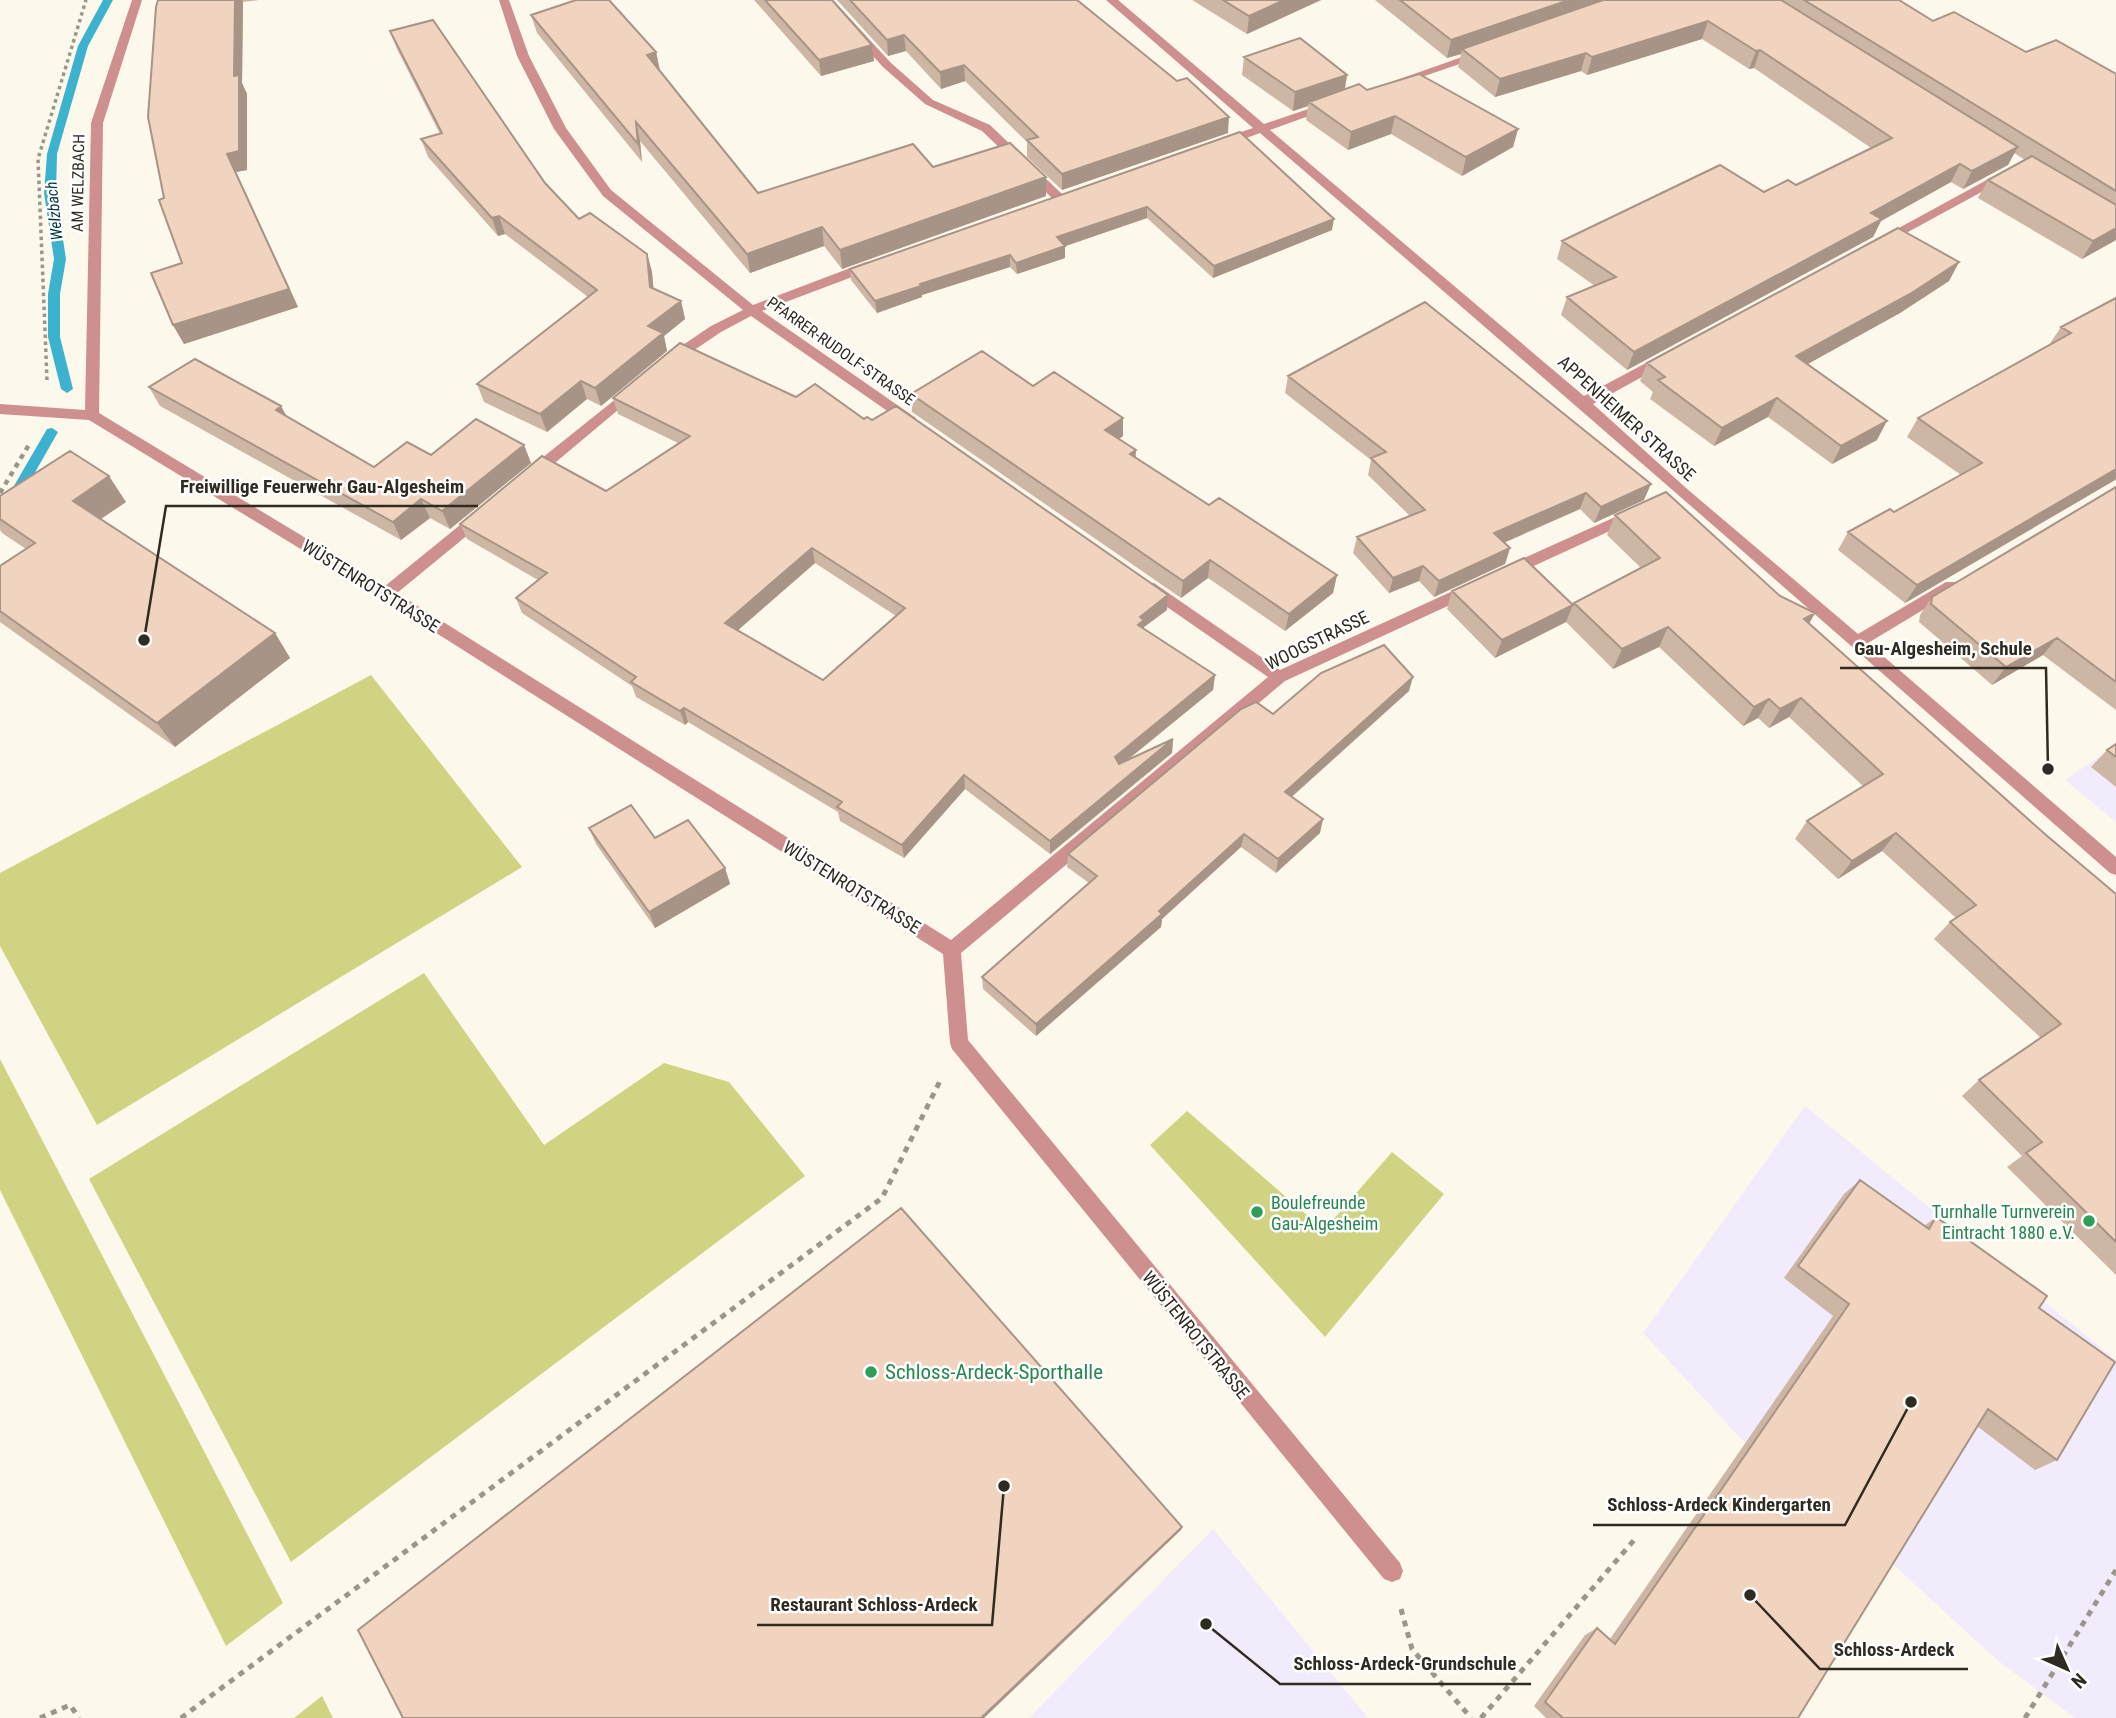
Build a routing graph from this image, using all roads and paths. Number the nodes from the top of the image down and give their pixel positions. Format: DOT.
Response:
graph roads {
  1 [pos="86,0"];
  2 [pos="137,0"];
  3 [pos="504,0"];
  4 [pos="827,0"];
  5 [pos="1111,0"];
  6 [pos="1494,49"];
  7 [pos="1391,84"];
  8 [pos="1339,102"];
  9 [pos="1261,129"];
  10 [pos="1211,146"];
  11 [pos="2021,166"];
  12 [pos="1059,198"];
  13 [pos="1863,251"];
  14 [pos="879,263"];
  15 [pos="750,309"];
  16 [pos="1680,350"];
  17 [pos="1583,402"];
  18 [pos="0,409"];
  19 [pos="49,411"];
  20 [pos="92,415"];
  21 [pos="923,429"];
  22 [pos="522,482"];
  23 [pos="0,493"];
  24 [pos="491,508"];
  25 [pos="1643,510"];
  26 [pos="1963,579"];
  27 [pos="1141,581"];
  28 [pos="386,594"];
  29 [pos="1857,642"];
  30 [pos="1279,677"];
  31 [pos="2116,868"];
  32 [pos="952,950"];
  33 [pos="959,1044"];
  34 [pos="1635,1539"];
  35 [pos="2116,1570"];
  36 [pos="1392,1571"];
  37 [pos="40,1718"];
  38 [pos="79,1718"];
  39 [pos="181,1718"];
  40 [pos="1471,1718"];
  41 [pos="1481,1718"];
  42 [pos="2025,1718"];
  1 -- 19 [label="path"];
  2 -- 20 [label="street, AM WELZBACH"];
  3 -- 15 [label="street, PFARRER-RUDOLF-STRASSE"];
  4 -- 12 [label="street"];
  5 -- 9 [label="street, APPENHEIMER STRASSE"];
  6 -- 7 [label="street"];
  8 -- 9 [label="street"];
  9 -- 10 [label="street"];
  9 -- 17 [label="street, APPENHEIMER STRASSE"];
  11 -- 13 [label="street"];
  14 -- 15 [label="street"];
  15 -- 21 [label="street, PFARRER-RUDOLF-STRASSE"];
  15 -- 22 [label="street"];
  16 -- 17 [label="street"];
  17 -- 29 [label="street, APPENHEIMER STRASSE"];
  18 -- 19 [label="street"];
  19 -- 20 [label="street"];
  19 -- 23 [label="path"];
  20 -- 28 [label="street, WÜSTENROTSTRASSE"];
  24 -- 28 [label="street"];
  25 -- 30 [label="street, WOOGSTRASSE"];
  26 -- 29 [label="street"];
  27 -- 30 [label="street"];
  28 -- 32 [label="street, WÜSTENROTSTRASSE"];
  29 -- 31 [label="street, APPENHEIMER STRASSE"];
  30 -- 32 [label="street, WOOGSTRASSE"];
  32 -- 33 [label="street"];
  33 -- 36 [label="street, WÜSTENROTSTRASSE"];
  33 -- 39 [label="path"];
  34 -- 41 [label="path"];
  35 -- 42 [label="path"];
  36 -- 40 [label="path"];
  37 -- 38 [label="path"];
}
